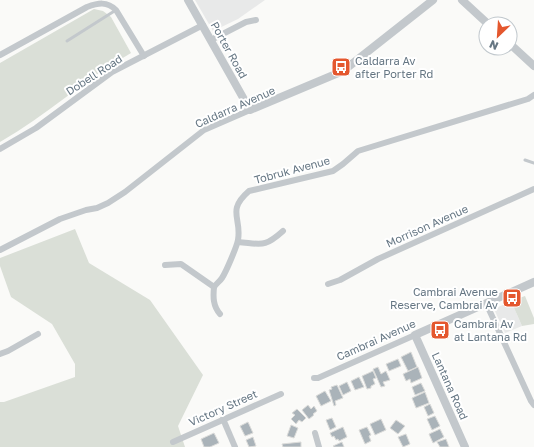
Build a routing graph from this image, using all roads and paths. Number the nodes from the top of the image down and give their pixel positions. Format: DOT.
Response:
graph roads {
  1 [pos="188,0"];
  2 [pos="433,0"];
  3 [pos="462,0"];
  4 [pos="116,10"];
  5 [pos="479,16"];
  6 [pos="256,20"];
  7 [pos="203,25"];
  8 [pos="211,40"];
  9 [pos="67,41"];
  10 [pos="518,51"];
  11 [pos="0,55"];
  12 [pos="144,56"];
  13 [pos="534,66"];
  14 [pos="534,95"];
  15 [pos="250,110"];
  16 [pos="0,149"];
  17 [pos="525,160"];
  18 [pos="534,163"];
  19 [pos="534,189"];
  20 [pos="283,231"];
  21 [pos="238,242"];
  22 [pos="0,250"];
  23 [pos="165,265"];
  24 [pos="534,282"];
  25 [pos="328,284"];
  26 [pos="214,287"];
  27 [pos="486,303"];
  28 [pos="220,314"];
  29 [pos="38,334"];
  30 [pos="415,335"];
  31 [pos="0,354"];
  32 [pos="314,378"];
  33 [pos="281,394"];
  34 [pos="534,405"];
  35 [pos="223,419"];
  36 [pos="315,433"];
  37 [pos="173,442"];
  38 [pos="235,447"];
  39 [pos="319,447"];
  40 [pos="465,447"];
  1 -- 7 [label="street, Porter Road"];
  2 -- 15 [label="street, Caldarra Avenue"];
  3 -- 5 [label="street"];
  4 -- 9 [label="lane"];
  4 -- 11 [label="street"];
  4 -- 12 [label="street"];
  6 -- 8 [label="street"];
  7 -- 8 [label="street, Porter Road"];
  7 -- 12 [label="street, Dobell Road"];
  8 -- 15 [label="street, Porter Road"];
  10 -- 13 [label="street"];
  12 -- 16 [label="street, Dobell Road"];
  14 -- 21 [label="street, Tobruk Avenue"];
  15 -- 22 [label="street, Caldarra Avenue"];
  17 -- 18 [label="lane"];
  19 -- 25 [label="street, Morrison Avenue"];
  20 -- 21 [label="street"];
  21 -- 26 [label="street, Tobruk Avenue"];
  23 -- 26 [label="street"];
  24 -- 27 [label="street, Cambrai Avenue"];
  26 -- 28 [label="street"];
  27 -- 30 [label="street, Cambrai Avenue"];
  27 -- 34 [label="street"];
  29 -- 31 [label="street"];
  30 -- 32 [label="street, Cambrai Avenue"];
  30 -- 40 [label="street, Lantana Road"];
  33 -- 35 [label="street, Victory Street"];
  35 -- 37 [label="street, Victory Street"];
  35 -- 38 [label="street"];
  36 -- 39 [label="street"];
}
